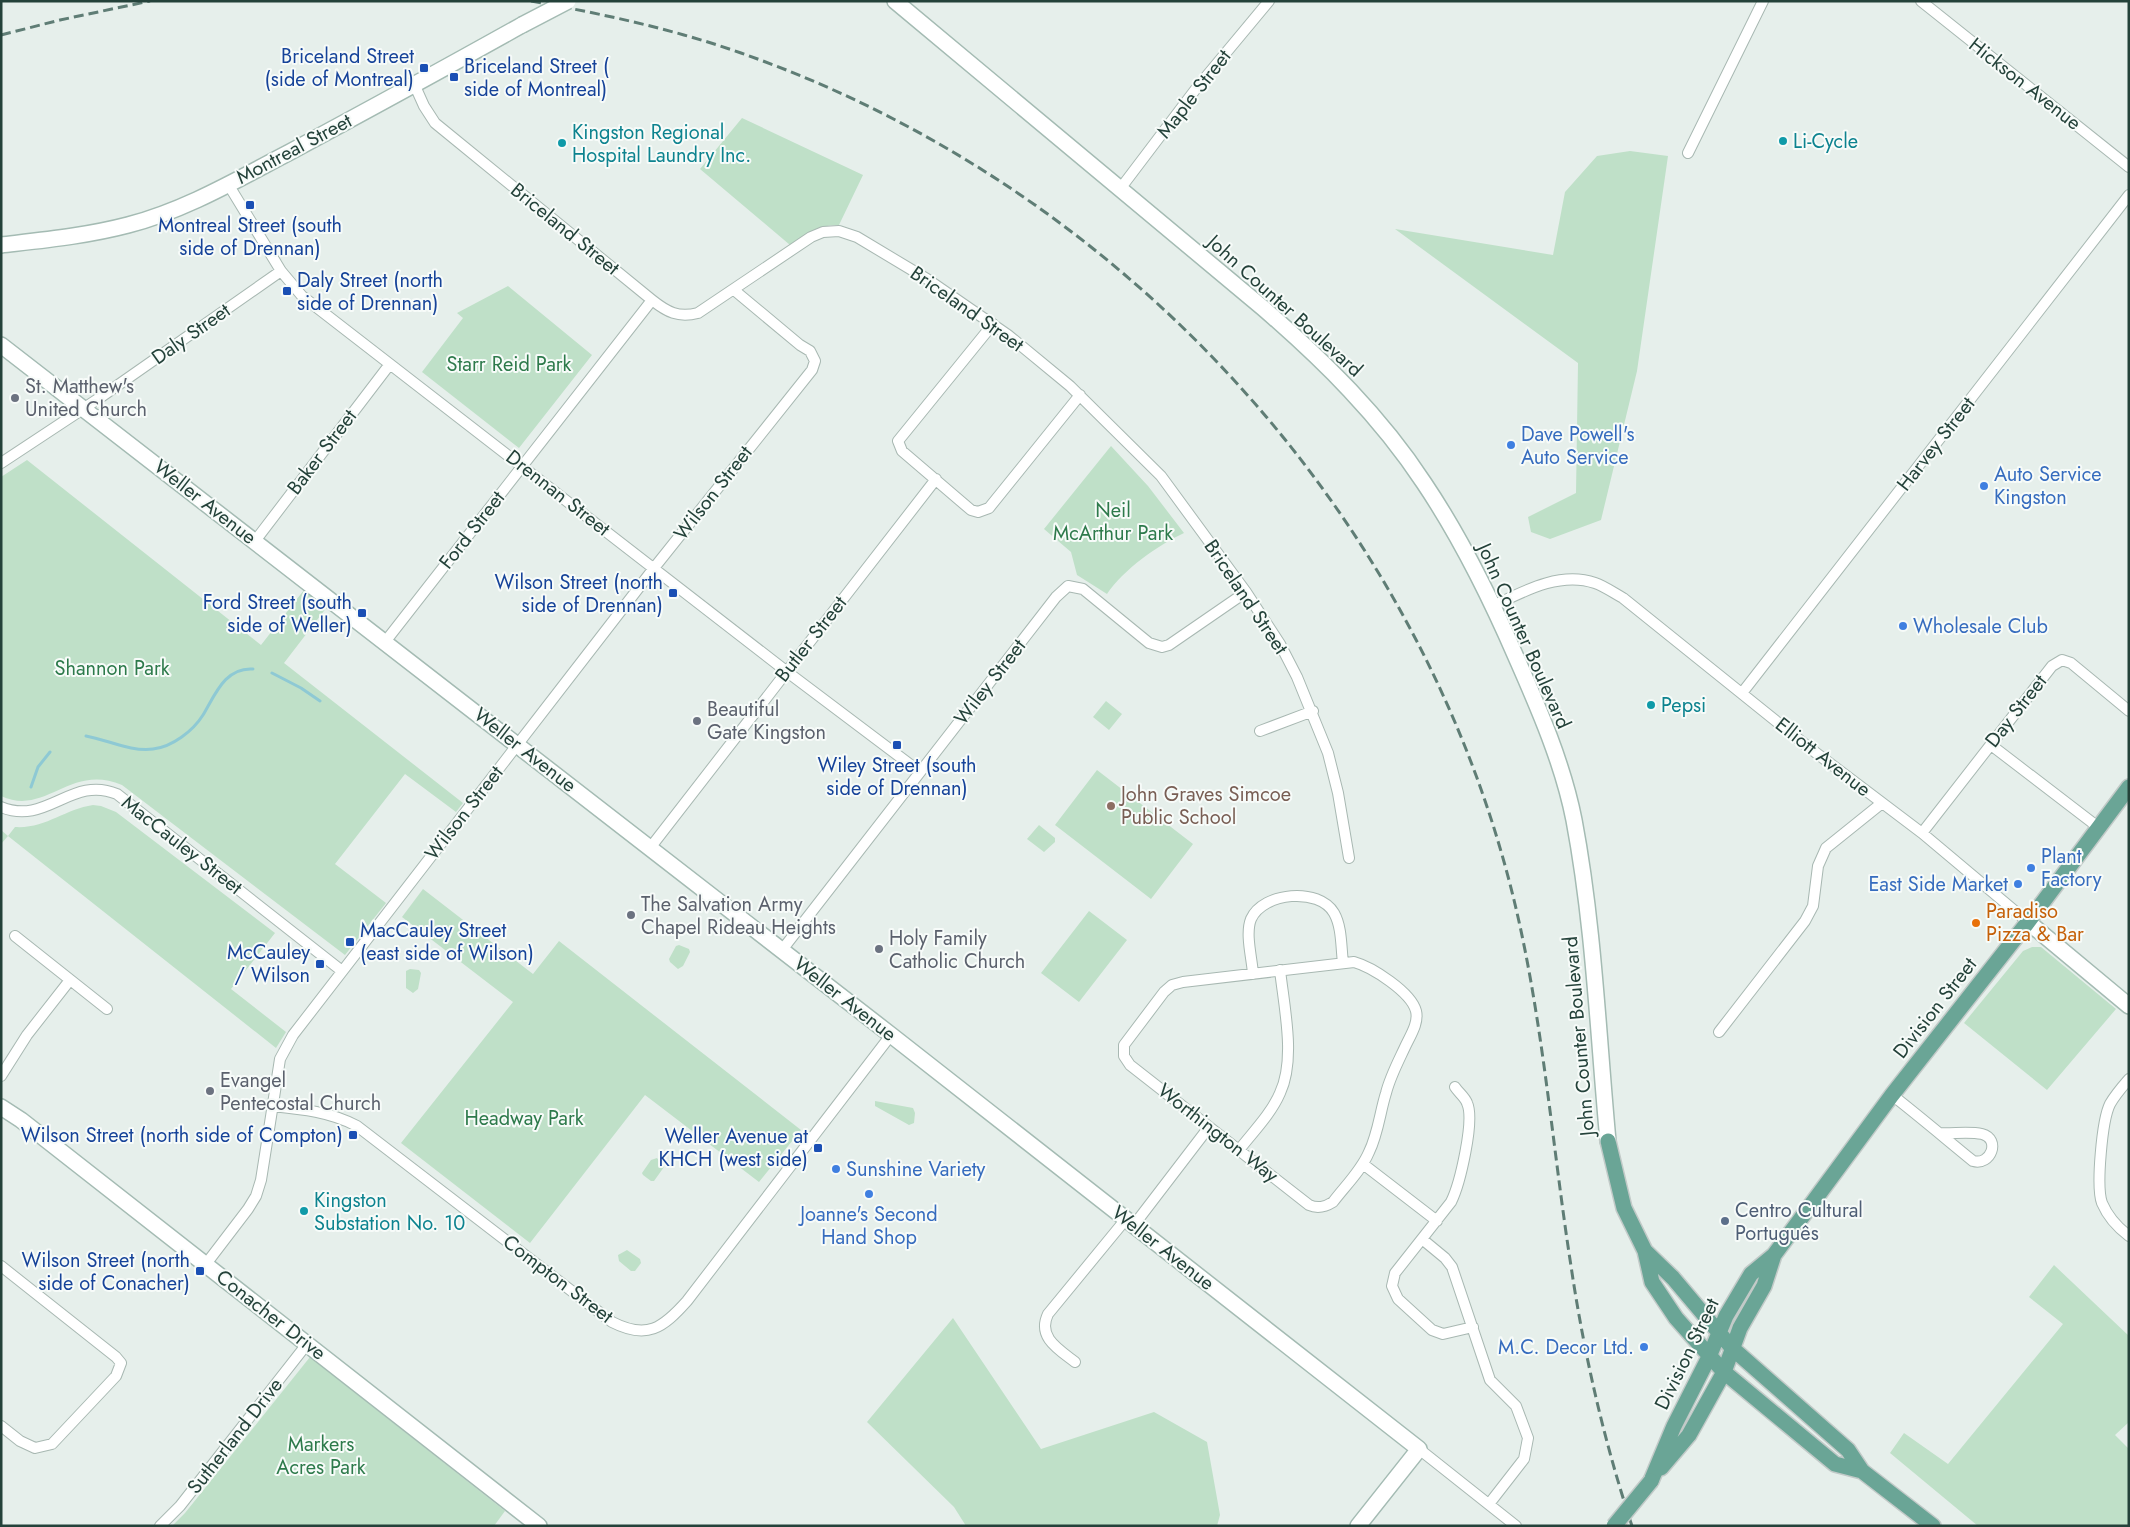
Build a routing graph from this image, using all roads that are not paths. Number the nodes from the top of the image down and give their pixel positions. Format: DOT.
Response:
graph roads {
  1 [pos="568,1"];
  2 [pos="895,1"];
  3 [pos="1270,1"];
  4 [pos="1763,1"];
  5 [pos="1921,1"];
  6 [pos="416,86"];
  7 [pos="1688,153"];
  8 [pos="2129,167"];
  9 [pos="228,184"];
  10 [pos="1120,189"];
  11 [pos="2129,195"];
  12 [pos="1,245"];
  13 [pos="280,271"];
  14 [pos="734,290"];
  15 [pos="652,300"];
  16 [pos="993,324"];
  17 [pos="1,345"];
  18 [pos="390,364"];
  19 [pos="1080,396"];
  20 [pos="83,408"];
  21 [pos="1,463"];
  22 [pos="522,466"];
  23 [pos="936,479"];
  24 [pos="255,541"];
  25 [pos="654,568"];
  26 [pos="1246,592"];
  27 [pos="1493,606"];
  28 [pos="385,642"];
  29 [pos="786,670"];
  30 [pos="1742,693"];
  31 [pos="1312,711"];
  32 [pos="2129,711"];
  33 [pos="1260,731"];
  34 [pos="517,744"];
  35 [pos="1991,745"];
  36 [pos="920,772"];
  37 [pos="2129,787"];
  38 [pos="1882,802"];
  39 [pos="1,807"];
  40 [pos="2098,827"];
  41 [pos="1922,833"];
  42 [pos="650,848"];
  43 [pos="1349,858"];
  44 [pos="2028,922"];
  45 [pos="15,936"];
  46 [pos="782,950"];
  47 [pos="1343,962"];
  48 [pos="1280,970"];
  49 [pos="342,971"];
  50 [pos="1253,974"];
  51 [pos="70,980"];
  52 [pos="2129,1006"];
  53 [pos="107,1010"];
  54 [pos="1719,1032"];
  55 [pos="892,1035"];
  56 [pos="1,1076"];
  57 [pos="2129,1080"];
  58 [pos="1455,1087"];
  59 [pos="1892,1095"];
  60 [pos="272,1106"];
  61 [pos="1,1107"];
  62 [pos="1209,1127"];
  63 [pos="1939,1133"];
  64 [pos="1608,1141"];
  65 [pos="1239,1150"];
  66 [pos="1363,1164"];
  67 [pos="1437,1220"];
  68 [pos="1130,1222"];
  69 [pos="2129,1236"];
  70 [pos="1422,1239"];
  71 [pos="1645,1251"];
  72 [pos="1774,1255"];
  73 [pos="206,1264"];
  74 [pos="1,1266"];
  75 [pos="1473,1328"];
  76 [pos="1718,1334"];
  77 [pos="307,1344"];
  78 [pos="1732,1348"];
  79 [pos="1709,1357"];
  80 [pos="1075,1362"];
  81 [pos="1724,1372"];
  82 [pos="1,1426"];
  83 [pos="1419,1449"];
  84 [pos="1862,1471"];
  85 [pos="1651,1481"];
  86 [pos="1489,1504"];
  87 [pos="160,1526"];
  88 [pos="539,1526"];
  89 [pos="1358,1526"];
  90 [pos="1516,1526"];
  91 [pos="1614,1526"];
  92 [pos="1933,1526"];
  1 -- 6 [label="street, Montreal Street, bridge"];
  2 -- 10 [label="street, John Counter Boulevard"];
  3 -- 10 [label="street, Maple Street"];
  4 -- 7 [label="street"];
  5 -- 8 [label="street, Hickson Avenue"];
  6 -- 9 [label="street, Montreal Street"];
  6 -- 15 [label="street, Briceland Street"];
  9 -- 12 [label="street, Montreal Street"];
  9 -- 13 [label="street, Drennan Street"];
  10 -- 27 [label="street, John Counter Boulevard"];
  11 -- 30 [label="street, Harvey Street"];
  13 -- 18 [label="street, Drennan Street"];
  13 -- 20 [label="street, Daly Street"];
  14 -- 15 [label="street, Briceland Street"];
  14 -- 16 [label="street, Briceland Street"];
  14 -- 25 [label="street, Wilson Street"];
  15 -- 22 [label="street, Ford Street"];
  16 -- 19 [label="street, Briceland Street"];
  16 -- 23 [label="street"];
  17 -- 20 [label="street, Weller Avenue"];
  18 -- 22 [label="street, Drennan Street"];
  18 -- 24 [label="street, Baker Street"];
  19 -- 23 [label="street"];
  19 -- 26 [label="street, Briceland Street"];
  20 -- 21 [label="street, Daly Street"];
  20 -- 24 [label="street, Weller Avenue"];
  22 -- 25 [label="street, Drennan Street"];
  22 -- 28 [label="street, Ford Street"];
  23 -- 29 [label="street, Butler Street"];
  24 -- 28 [label="street, Weller Avenue"];
  25 -- 29 [label="street, Drennan Street"];
  25 -- 34 [label="street, Wilson Street"];
  26 -- 31 [label="street, Briceland Street"];
  26 -- 36 [label="street, Wiley Street"];
  27 -- 30 [label="street, Elliott Avenue"];
  27 -- 64 [label="street, John Counter Boulevard"];
  28 -- 34 [label="street, Weller Avenue"];
  29 -- 36 [label="street, Drennan Street"];
  29 -- 42 [label="street, Butler Street"];
  30 -- 38 [label="street, Elliott Avenue"];
  31 -- 33 [label="street"];
  31 -- 43 [label="street, Briceland Street"];
  32 -- 35 [label="street, Day Street"];
  34 -- 42 [label="street, Weller Avenue"];
  34 -- 49 [label="street, Wilson Street"];
  35 -- 40 [label="street"];
  35 -- 41 [label="street, Day Street"];
  36 -- 46 [label="street, Wiley Street"];
  37 -- 40 [label="main road, Division Street"];
  38 -- 41 [label="street, Elliott Avenue"];
  38 -- 54 [label="street"];
  39 -- 49 [label="street, MacCauley Street"];
  40 -- 44 [label="main road, Division Street"];
  41 -- 44 [label="street, Elliott Avenue"];
  42 -- 46 [label="street, Weller Avenue"];
  44 -- 52 [label="street, Elliott Avenue"];
  44 -- 59 [label="main road, Division Street"];
  45 -- 51 [label="street"];
  46 -- 55 [label="street, Weller Avenue"];
  47 -- 48 [label="street, Worthington Way"];
  47 -- 50 [label="street"];
  47 -- 66 [label="street, Worthington Way"];
  48 -- 50 [label="street, Worthington Way"];
  48 -- 65 [label="street"];
  49 -- 60 [label="street, Wilson Street"];
  50 -- 62 [label="street, Worthington Way"];
  51 -- 53 [label="street"];
  51 -- 56 [label="street"];
  55 -- 60 [label="street, Compton Street"];
  55 -- 68 [label="street, Weller Avenue"];
  57 -- 69 [label="street"];
  58 -- 67 [label="street"];
  59 -- 63 [label="street"];
  59 -- 72 [label="main road, Division Street"];
  60 -- 73 [label="street, Wilson Street"];
  61 -- 73 [label="street, Conacher Drive"];
  62 -- 65 [label="street, Worthington Way"];
  62 -- 68 [label="street"];
  63 -- 63 [label="street"];
  64 -- 71 [label="main road, John Counter Boulevard"];
  65 -- 66 [label="street, Worthington Way"];
  66 -- 67 [label="street"];
  67 -- 70 [label="street"];
  68 -- 80 [label="street"];
  68 -- 83 [label="street, Weller Avenue"];
  70 -- 75 [label="street"];
  70 -- 75 [label="street"];
  71 -- 76 [label="main road"];
  71 -- 79 [label="main road"];
  72 -- 76 [label="main road, Division Street"];
  72 -- 78 [label="main road, Division Street"];
  73 -- 77 [label="street, Conacher Drive"];
  74 -- 82 [label="street"];
  75 -- 86 [label="street"];
  76 -- 78 [label="main road"];
  76 -- 79 [label="main road, Division Street"];
  77 -- 87 [label="street, Sutherland Drive"];
  77 -- 88 [label="street, Conacher Drive"];
  78 -- 81 [label="main road, Division Street"];
  78 -- 84 [label="main road"];
  79 -- 81 [label="main road"];
  79 -- 85 [label="main road, Division Street"];
  81 -- 84 [label="main road"];
  81 -- 85 [label="main road, Division Street"];
  83 -- 86 [label="street"];
  83 -- 89 [label="street"];
  84 -- 92 [label="main road"];
  85 -- 91 [label="main road, Division Street, bridge"];
  86 -- 90 [label="street"];
}
